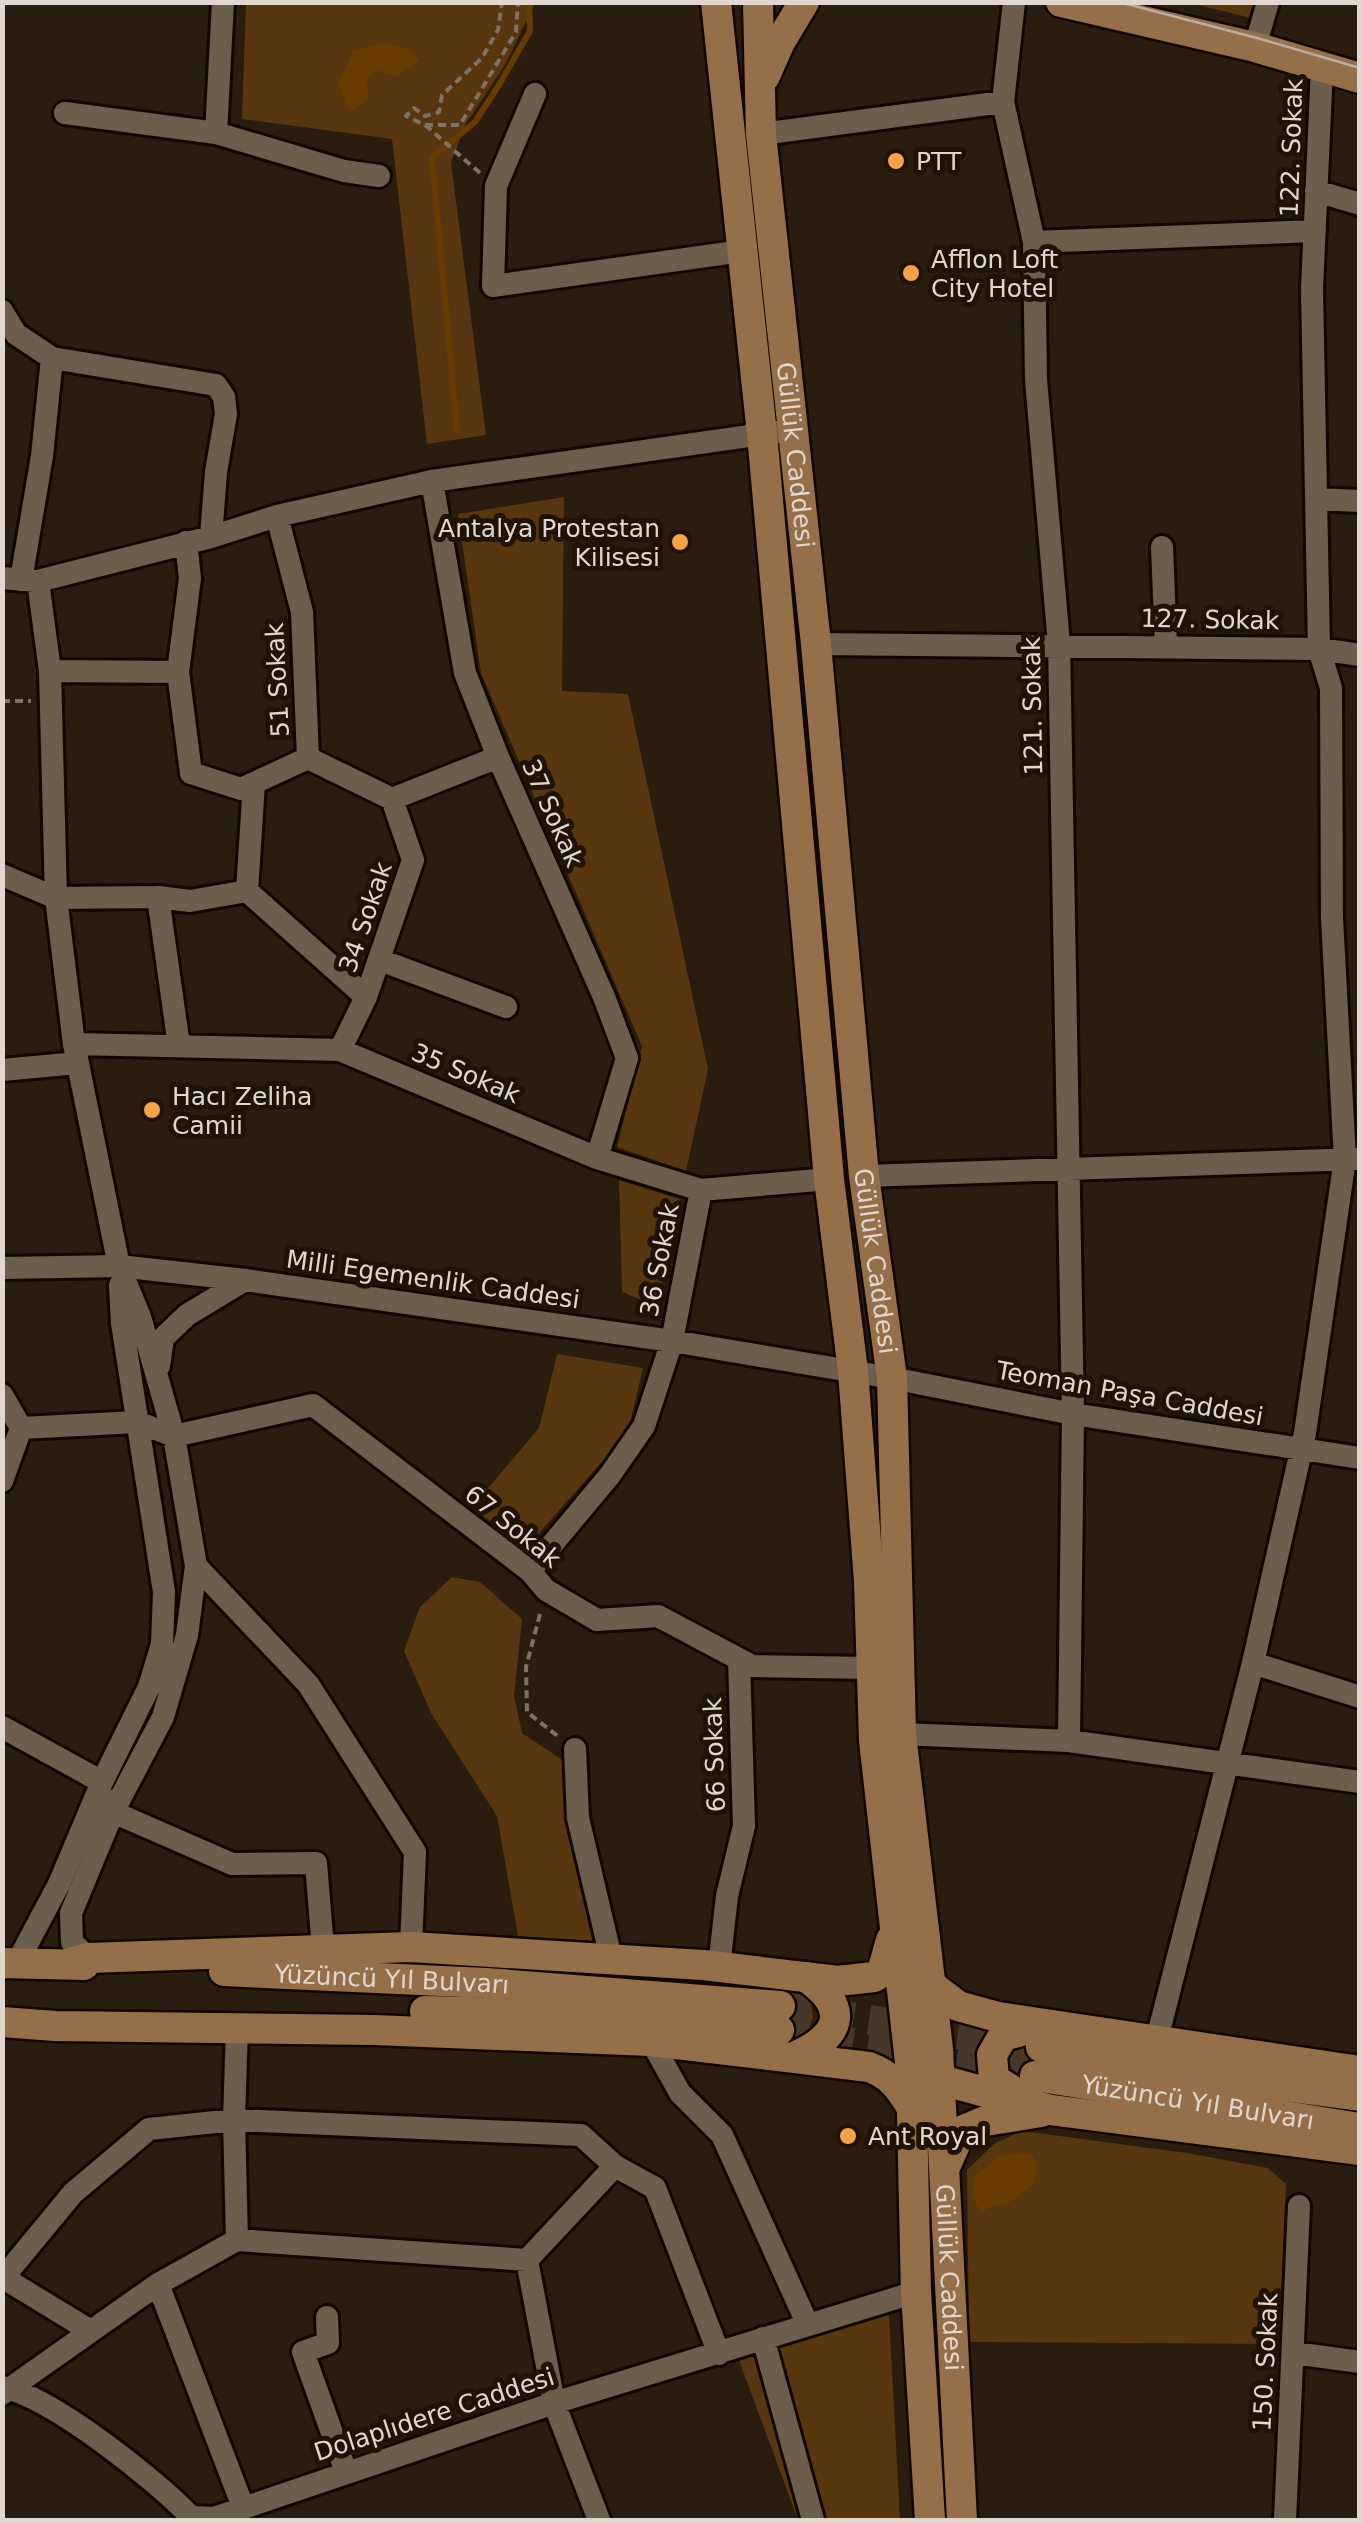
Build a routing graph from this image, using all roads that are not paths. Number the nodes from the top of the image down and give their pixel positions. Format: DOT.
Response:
graph roads {
  1 [pos="222,2"];
  2 [pos="716,2"];
  3 [pos="758,2"];
  4 [pos="804,2"];
  5 [pos="1014,2"];
  6 [pos="1061,2"];
  7 [pos="1268,2"];
  8 [pos="1254,47"];
  9 [pos="1322,67"];
  10 [pos="1360,78"];
  11 [pos="762,84"];
  12 [pos="535,94"];
  13 [pos="1002,102"];
  14 [pos="65,113"];
  15 [pos="216,134"];
  16 [pos="761,134"];
  17 [pos="379,176"];
  18 [pos="1316,191"];
  19 [pos="1360,204"];
  20 [pos="1315,231"];
  21 [pos="1034,242"];
  22 [pos="742,251"];
  23 [pos="2,311"];
  24 [pos="52,358"];
  25 [pos="793,430"];
  26 [pos="762,434"];
  27 [pos="432,481"];
  28 [pos="1316,499"];
  29 [pos="1360,502"];
  30 [pos="277,516"];
  31 [pos="211,537"];
  32 [pos="186,542"];
  33 [pos="1162,547"];
  34 [pos="21,580"];
  35 [pos="816,644"];
  36 [pos="1059,644"];
  37 [pos="1166,646"];
  38 [pos="1319,648"];
  39 [pos="1360,654"];
  40 [pos="50,671"];
  41 [pos="178,672"];
  42 [pos="498,757"];
  43 [pos="308,758"];
  44 [pos="254,783"];
  45 [pos="392,798"];
  46 [pos="2,875"];
  47 [pos="248,891"];
  48 [pos="56,898"];
  49 [pos="158,898"];
  50 [pos="380,960"];
  51 [pos="366,998"];
  52 [pos="506,1007"];
  53 [pos="178,1046"];
  54 [pos="340,1050"];
  55 [pos="76,1053"];
  56 [pos="2,1070"];
  57 [pos="597,1158"];
  58 [pos="1352,1159"];
  59 [pos="1068,1169"];
  60 [pos="864,1176"];
  61 [pos="829,1178"];
  62 [pos="702,1190"];
  63 [pos="119,1266"];
  64 [pos="2,1268"];
  65 [pos="245,1280"];
  66 [pos="672,1341"];
  67 [pos="853,1371"];
  68 [pos="892,1378"];
  69 [pos="158,1379"];
  70 [pos="2,1396"];
  71 [pos="1072,1414"];
  72 [pos="138,1422"];
  73 [pos="21,1428"];
  74 [pos="174,1436"];
  75 [pos="1300,1450"];
  76 [pos="1360,1458"];
  77 [pos="2,1480"];
  78 [pos="196,1566"];
  79 [pos="530,1571"];
  80 [pos="738,1659"];
  81 [pos="1253,1663"];
  82 [pos="872,1668"];
  83 [pos="1360,1696"];
  84 [pos="2,1728"];
  85 [pos="901,1734"];
  86 [pos="1068,1741"];
  87 [pos="574,1749"];
  88 [pos="1225,1765"];
  89 [pos="102,1782"];
  90 [pos="1360,1782"];
  91 [pos="113,1812"];
  92 [pos="894,1924"];
  93 [pos="411,1947"];
  94 [pos="323,1949"];
  95 [pos="612,1958"];
  96 [pos="78,1961"];
  97 [pos="10,1963"];
  98 [pos="719,1967"];
  99 [pos="806,1978"];
  100 [pos="838,1980"];
  101 [pos="902,1997"];
  102 [pos="2,2010"];
  103 [pos="2,2022"];
  104 [pos="238,2027"];
  105 [pos="928,2035"];
  106 [pos="1157,2040"];
  107 [pos="651,2041"];
  108 [pos="1038,2042"];
  109 [pos="794,2057"];
  110 [pos="848,2063"];
  111 [pos="1360,2071"];
  112 [pos="1360,2096"];
  113 [pos="912,2108"];
  114 [pos="1051,2110"];
  115 [pos="234,2120"];
  116 [pos="1360,2128"];
  117 [pos="1360,2150"];
  118 [pos="615,2166"];
  119 [pos="944,2172"];
  120 [pos="1299,2206"];
  121 [pos="237,2240"];
  122 [pos="527,2260"];
  123 [pos="3,2278"];
  124 [pos="158,2284"];
  125 [pos="916,2292"];
  126 [pos="327,2317"];
  127 [pos="807,2323"];
  128 [pos="89,2330"];
  129 [pos="763,2338"];
  130 [pos="719,2354"];
  131 [pos="1294,2354"];
  132 [pos="1360,2362"];
  133 [pos="5,2390"];
  134 [pos="554,2403"];
  135 [pos="346,2472"];
  136 [pos="242,2507"];
  137 [pos="216,2519"];
  138 [pos="599,2520"];
  139 [pos="813,2520"];
  140 [pos="930,2520"];
  141 [pos="962,2520"];
  142 [pos="1285,2520"];
  1 -- 15 [label="street"];
  2 -- 22 [label="main road, Güllük Caddesi"];
  3 -- 11 [label="main road, Güllük Caddesi"];
  4 -- 11 [label="main road"];
  5 -- 13 [label="street, 121. Sokak"];
  6 -- 8 [label="main road"];
  7 -- 8 [label="street"];
  8 -- 9 [label="main road"];
  9 -- 10 [label="main road"];
  9 -- 18 [label="street, 122. Sokak"];
  11 -- 16 [label="main road, Güllük Caddesi"];
  12 -- 22 [label="street"];
  13 -- 16 [label="street"];
  13 -- 21 [label="street, 121. Sokak"];
  14 -- 15 [label="street"];
  15 -- 17 [label="street"];
  16 -- 25 [label="main road, Güllük Caddesi"];
  18 -- 19 [label="street"];
  18 -- 20 [label="street, 122. Sokak"];
  20 -- 21 [label="street"];
  20 -- 28 [label="street, 122. Sokak"];
  21 -- 36 [label="street, 121. Sokak"];
  22 -- 26 [label="main road, Güllük Caddesi"];
  23 -- 24 [label="street"];
  24 -- 31 [label="street"];
  24 -- 34 [label="street"];
  25 -- 26 [label="street"];
  25 -- 35 [label="main road, Güllük Caddesi"];
  26 -- 27 [label="street"];
  26 -- 61 [label="main road, Güllük Caddesi"];
  27 -- 30 [label="street"];
  27 -- 42 [label="street, 37 Sokak"];
  28 -- 29 [label="street"];
  28 -- 38 [label="street, 122. Sokak"];
  30 -- 31 [label="street"];
  30 -- 43 [label="street, 51 Sokak"];
  31 -- 32 [label="street"];
  32 -- 34 [label="street"];
  32 -- 41 [label="street"];
  33 -- 37 [label="street"];
  34 -- 40 [label="street"];
  35 -- 36 [label="street, 127. Sokak"];
  35 -- 60 [label="main road, Güllük Caddesi"];
  36 -- 37 [label="street, 127. Sokak"];
  36 -- 59 [label="street, 121. Sokak"];
  37 -- 38 [label="street, 127. Sokak"];
  38 -- 39 [label="street, 127. Sokak"];
  38 -- 58 [label="street, 122. Sokak"];
  40 -- 41 [label="street"];
  40 -- 48 [label="street"];
  41 -- 44 [label="street"];
  42 -- 45 [label="street"];
  42 -- 57 [label="street, 37 Sokak"];
  43 -- 44 [label="street"];
  43 -- 45 [label="street, 51 Sokak"];
  44 -- 47 [label="street"];
  45 -- 50 [label="street, 34 Sokak"];
  46 -- 48 [label="street"];
  47 -- 49 [label="street"];
  47 -- 51 [label="street"];
  48 -- 49 [label="street"];
  48 -- 55 [label="street"];
  49 -- 53 [label="street"];
  50 -- 51 [label="street, 34 Sokak"];
  50 -- 52 [label="street"];
  51 -- 54 [label="street, 34 Sokak"];
  53 -- 54 [label="street, 35 Sokak"];
  53 -- 55 [label="street, 35 Sokak"];
  54 -- 57 [label="street, 35 Sokak"];
  55 -- 56 [label="street, 35 Sokak"];
  55 -- 63 [label="street"];
  57 -- 62 [label="street, 35 Sokak"];
  58 -- 59 [label="street"];
  58 -- 75 [label="street, 122. Sokak"];
  59 -- 60 [label="street"];
  59 -- 71 [label="street, 121. Sokak"];
  60 -- 68 [label="main road, Güllük Caddesi"];
  61 -- 62 [label="street, 35 Sokak"];
  61 -- 67 [label="main road, Güllük Caddesi"];
  62 -- 66 [label="street, 36 Sokak"];
  63 -- 64 [label="street, Milli Egemenlik Caddesi"];
  63 -- 65 [label="street, Milli Egemenlik Caddesi"];
  63 -- 69 [label="street"];
  63 -- 72 [label="street"];
  65 -- 66 [label="street, Milli Egemenlik Caddesi"];
  65 -- 69 [label="street"];
  66 -- 67 [label="street, Milli Egemenlik Caddesi"];
  66 -- 79 [label="street, 36 Sokak"];
  67 -- 68 [label="street, Teoman Paşa Caddesi"];
  67 -- 82 [label="main road, Güllük Caddesi"];
  68 -- 71 [label="street, Teoman Paşa Caddesi"];
  68 -- 85 [label="main road, Güllük Caddesi"];
  69 -- 74 [label="street"];
  70 -- 73 [label="street"];
  71 -- 75 [label="street, Teoman Paşa Caddesi"];
  71 -- 86 [label="street, 121. Sokak"];
  72 -- 73 [label="street"];
  72 -- 74 [label="street"];
  72 -- 89 [label="street"];
  73 -- 77 [label="street"];
  74 -- 78 [label="street"];
  74 -- 79 [label="street, 67 Sokak"];
  75 -- 76 [label="street, Teoman Paşa Caddesi"];
  75 -- 81 [label="street, 122. Sokak"];
  78 -- 91 [label="street"];
  78 -- 93 [label="street"];
  79 -- 80 [label="street, 67 Sokak"];
  80 -- 82 [label="street, 67 Sokak"];
  80 -- 98 [label="street, 66 Sokak"];
  81 -- 83 [label="street"];
  81 -- 88 [label="street, 122. Sokak"];
  82 -- 92 [label="main road, Güllük Caddesi"];
  84 -- 89 [label="street"];
  85 -- 86 [label="street"];
  85 -- 105 [label="main road, Güllük Caddesi"];
  86 -- 88 [label="street"];
  87 -- 95 [label="street"];
  88 -- 90 [label="street"];
  88 -- 106 [label="street, 122. Sokak"];
  89 -- 91 [label="street"];
  89 -- 97 [label="street"];
  91 -- 94 [label="street"];
  91 -- 96 [label="street"];
  92 -- 100 [label="main road"];
  92 -- 101 [label="main road, Güllük Caddesi"];
  93 -- 94 [label="main road"];
  93 -- 95 [label="main road"];
  94 -- 96 [label="main road"];
  95 -- 98 [label="main road"];
  96 -- 97 [label="main road, Yüzüncü Yıl Bulvarı"];
  96 -- 102 [label="main road, Yüzüncü Yıl Bulvarı"];
  98 -- 99 [label="main road"];
  99 -- 100 [label="main road"];
  99 -- 109 [label="main road"];
  100 -- 101 [label="main road"];
  101 -- 105 [label="main road, Güllük Caddesi"];
  103 -- 104 [label="main road"];
  104 -- 107 [label="main road"];
  104 -- 115 [label="street"];
  105 -- 108 [label="main road"];
  105 -- 108 [label="main road"];
  105 -- 110 [label="main road"];
  105 -- 113 [label="main road, Güllük Caddesi"];
  105 -- 114 [label="main road"];
  105 -- 119 [label="main road, Güllük Caddesi"];
  106 -- 108 [label="main road"];
  106 -- 111 [label="main road"];
  107 -- 109 [label="main road"];
  107 -- 127 [label="street"];
  108 -- 112 [label="main road, Yüzüncü Yıl Bulvarı"];
  108 -- 114 [label="main road"];
  108 -- 116 [label="main road, Yüzüncü Yıl Bulvarı"];
  109 -- 110 [label="main road"];
  110 -- 113 [label="main road"];
  113 -- 125 [label="main road, Güllük Caddesi"];
  114 -- 117 [label="main road"];
  114 -- 119 [label="main road"];
  115 -- 118 [label="street"];
  115 -- 121 [label="street"];
  115 -- 123 [label="street"];
  118 -- 122 [label="street"];
  118 -- 130 [label="street"];
  119 -- 141 [label="main road, Güllük Caddesi"];
  120 -- 131 [label="street, 150. Sokak"];
  121 -- 122 [label="street"];
  121 -- 124 [label="street"];
  122 -- 134 [label="street"];
  123 -- 128 [label="street"];
  124 -- 128 [label="street"];
  124 -- 136 [label="street"];
  125 -- 127 [label="street, Dolaplıdere Caddesi"];
  125 -- 140 [label="main road, Güllük Caddesi"];
  126 -- 135 [label="street"];
  127 -- 129 [label="street, Dolaplıdere Caddesi"];
  128 -- 133 [label="street"];
  129 -- 130 [label="street, Dolaplıdere Caddesi"];
  129 -- 139 [label="street"];
  130 -- 134 [label="street, Dolaplıdere Caddesi"];
  131 -- 132 [label="street"];
  131 -- 142 [label="street, 150. Sokak"];
  133 -- 137 [label="street, Dolaplıdere Caddesi"];
  134 -- 135 [label="street, Dolaplıdere Caddesi"];
  134 -- 138 [label="street"];
  135 -- 136 [label="street, Dolaplıdere Caddesi"];
  136 -- 137 [label="street, Dolaplıdere Caddesi"];
}
